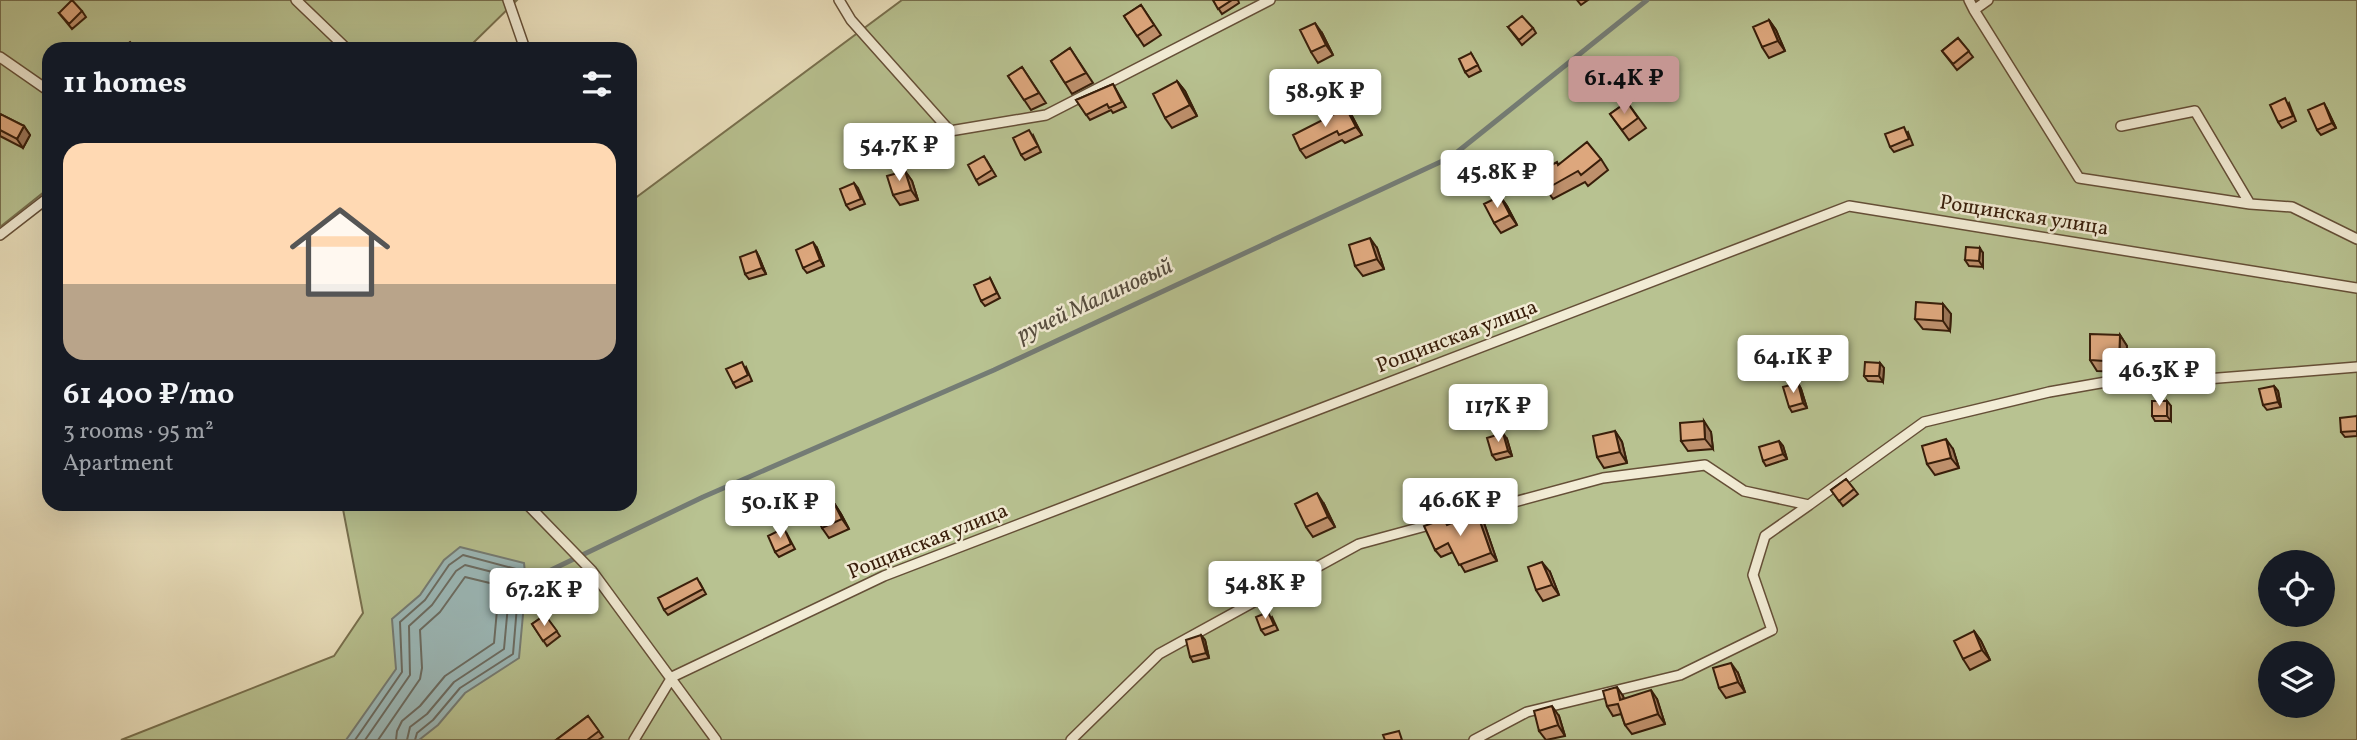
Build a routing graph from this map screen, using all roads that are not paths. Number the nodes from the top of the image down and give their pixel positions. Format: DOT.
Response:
graph roads {
  1 [pos="296,0"];
  2 [pos="508,0"];
  3 [pos="839,0"];
  4 [pos="1270,0"];
  5 [pos="1969,0"];
  6 [pos="1988,0"];
  7 [pos="1974,10"];
  8 [pos="340,42"];
  9 [pos="523,42"];
  10 [pos="0,57"];
  11 [pos="42,86"];
  12 [pos="2121,126"];
  13 [pos="42,202"];
  14 [pos="2250,204"];
  15 [pos="0,234"];
  16 [pos="2357,239"];
  17 [pos="2357,288"];
  18 [pos="2357,367"];
  19 [pos="1809,505"];
  20 [pos="534,511"];
  21 [pos="672,677"];
  22 [pos="634,740"];
  23 [pos="716,740"];
  24 [pos="1071,740"];
  25 [pos="1474,740"];
  1 -- 8 [label="lane"];
  2 -- 9 [label="lane"];
  3 -- 4 [label="lane"];
  5 -- 7 [label="lane"];
  6 -- 7 [label="lane"];
  7 -- 14 [label="lane"];
  10 -- 11 [label="lane"];
  12 -- 14 [label="lane"];
  13 -- 15 [label="lane"];
  14 -- 16 [label="lane"];
  17 -- 21 [label="lane, Рощинская улица"];
  18 -- 19 [label="lane"];
  19 -- 24 [label="lane"];
  19 -- 25 [label="lane"];
  20 -- 21 [label="lane"];
  21 -- 22 [label="lane"];
  21 -- 23 [label="lane"];
}
